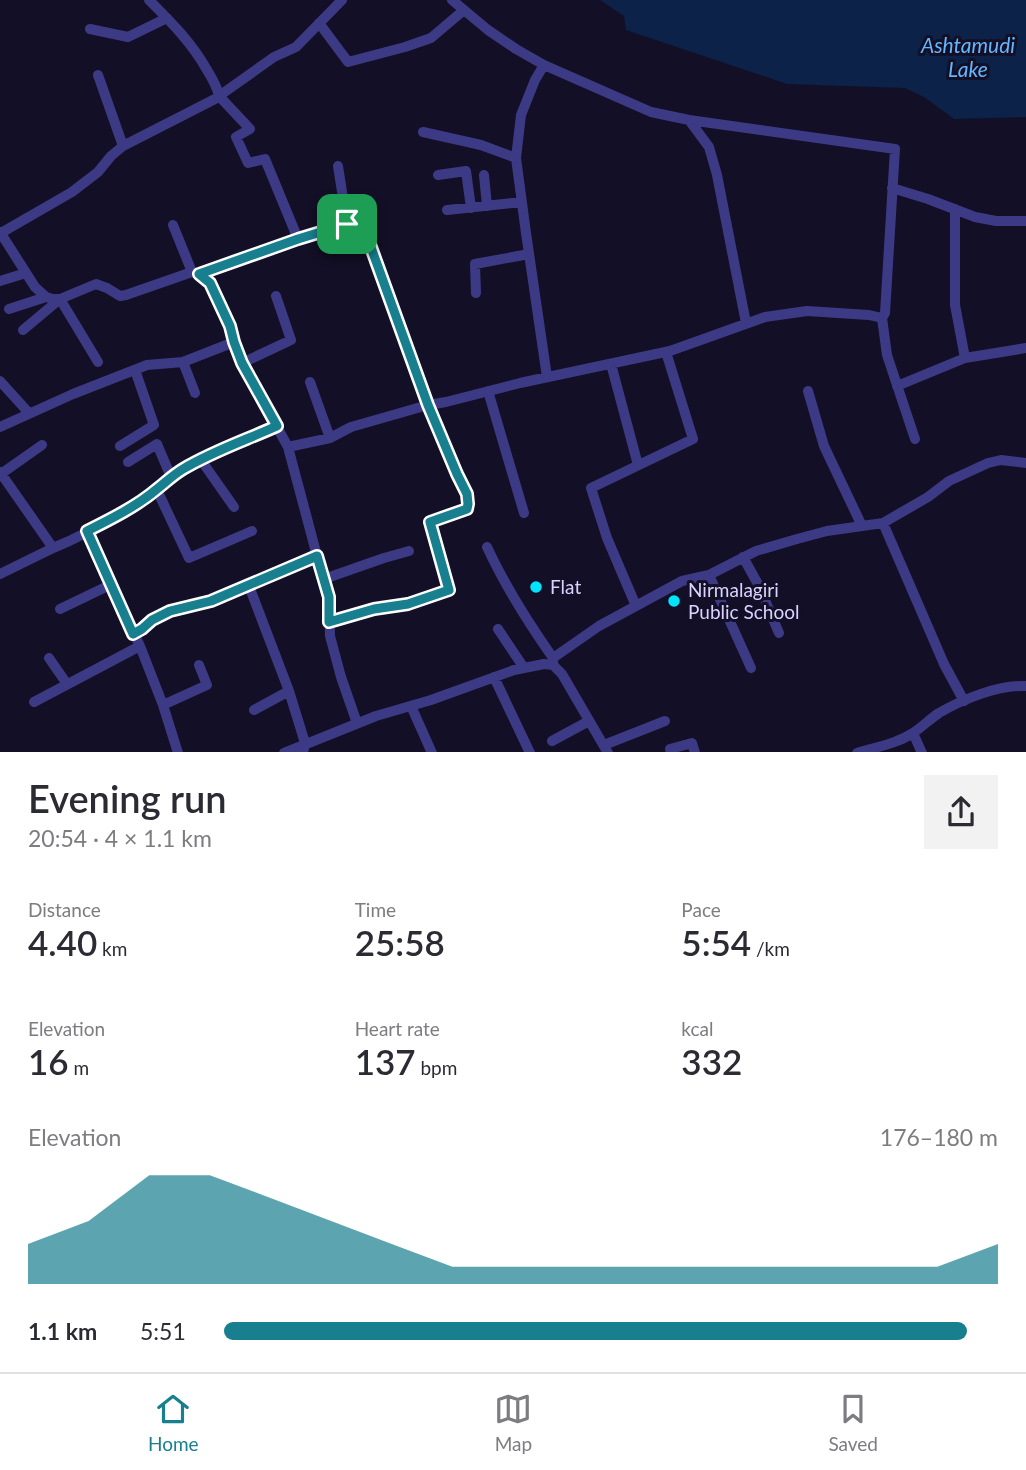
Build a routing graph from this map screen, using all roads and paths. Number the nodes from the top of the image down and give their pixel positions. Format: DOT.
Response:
graph roads {
  1 [pos="149,0"];
  2 [pos="342,0"];
  3 [pos="452,0"];
  4 [pos="464,10"];
  5 [pos="167,18"];
  6 [pos="319,23"];
  7 [pos="90,29"];
  8 [pos="544,65"];
  9 [pos="98,75"];
  10 [pos="219,96"];
  11 [pos="689,120"];
  12 [pos="423,132"];
  13 [pos="123,146"];
  14 [pos="516,158"];
  15 [pos="338,166"];
  16 [pos="438,175"];
  17 [pos="484,175"];
  18 [pos="892,188"];
  19 [pos="522,202"];
  20 [pos="487,206"];
  21 [pos="471,208"];
  22 [pos="955,209"];
  23 [pos="447,210"];
  24 [pos="1026,221"];
  25 [pos="347,224"];
  26 [pos="173,225"];
  27 [pos="1,232"];
  28 [pos="298,239"];
  29 [pos="528,254"];
  30 [pos="26,273"];
  31 [pos="196,273"];
  32 [pos="0,281"];
  33 [pos="475,293"];
  34 [pos="276,296"];
  35 [pos="46,297"];
  36 [pos="60,299"];
  37 [pos="9,309"];
  38 [pos="882,318"];
  39 [pos="746,323"];
  40 [pos="23,330"];
  41 [pos="234,342"];
  42 [pos="1026,348"];
  43 [pos="666,352"];
  44 [pos="965,358"];
  45 [pos="98,362"];
  46 [pos="183,362"];
  47 [pos="242,363"];
  48 [pos="611,364"];
  49 [pos="135,370"];
  50 [pos="547,377"];
  51 [pos="0,381"];
  52 [pos="310,382"];
  53 [pos="897,386"];
  54 [pos="488,391"];
  55 [pos="808,391"];
  56 [pos="194,393"];
  57 [pos="428,405"];
  58 [pos="29,414"];
  59 [pos="277,426"];
  60 [pos="0,428"];
  61 [pos="330,438"];
  62 [pos="915,439"];
  63 [pos="42,446"];
  64 [pos="120,446"];
  65 [pos="288,447"];
  66 [pos="201,460"];
  67 [pos="128,461"];
  68 [pos="1026,463"];
  69 [pos="638,465"];
  70 [pos="0,473"];
  71 [pos="171,477"];
  72 [pos="157,490"];
  73 [pos="234,508"];
  74 [pos="524,513"];
  75 [pos="883,523"];
  76 [pos="862,526"];
  77 [pos="87,531"];
  78 [pos="252,531"];
  79 [pos="487,547"];
  80 [pos="53,548"];
  81 [pos="409,551"];
  82 [pos="317,556"];
  83 [pos="743,557"];
  84 [pos="0,574"];
  85 [pos="709,575"];
  86 [pos="324,579"];
  87 [pos="110,584"];
  88 [pos="249,586"];
  89 [pos="636,606"];
  90 [pos="60,610"];
  91 [pos="329,622"];
  92 [pos="498,629"];
  93 [pos="779,633"];
  94 [pos="133,634"];
  95 [pos="140,646"];
  96 [pos="49,658"];
  97 [pos="553,661"];
  98 [pos="199,665"];
  99 [pos="524,668"];
  100 [pos="751,668"];
  101 [pos="494,677"];
  102 [pos="67,684"];
  103 [pos="1026,686"];
  104 [pos="289,691"];
  105 [pos="34,702"];
  106 [pos="964,702"];
  107 [pos="163,705"];
  108 [pos="411,706"];
  109 [pos="254,710"];
  110 [pos="664,721"];
  111 [pos="589,722"];
  112 [pos="357,723"];
  113 [pos="913,733"];
  114 [pos="552,741"];
  115 [pos="304,748"];
  116 [pos="606,749"];
  117 [pos="670,749"];
  118 [pos="178,752"];
  119 [pos="285,752"];
  120 [pos="432,752"];
  121 [pos="530,752"];
  122 [pos="695,752"];
  123 [pos="857,752"];
  124 [pos="922,752"];
  1 -- 5 [label="street"];
  2 -- 6 [label="street"];
  3 -- 4 [label="street"];
  4 -- 6 [label="street"];
  4 -- 8 [label="street"];
  5 -- 7 [label="street"];
  5 -- 10 [label="street"];
  6 -- 10 [label="street"];
  8 -- 11 [label="street"];
  8 -- 14 [label="street"];
  9 -- 13 [label="street"];
  10 -- 13 [label="street"];
  10 -- 28 [label="street"];
  11 -- 18 [label="street"];
  11 -- 39 [label="street"];
  12 -- 14 [label="street"];
  13 -- 27 [label="street"];
  14 -- 19 [label="street"];
  15 -- 25 [label="street"];
  16 -- 21 [label="street"];
  17 -- 20 [label="street"];
  18 -- 22 [label="street"];
  18 -- 38 [label="street"];
  19 -- 20 [label="street"];
  19 -- 29 [label="street"];
  20 -- 21 [label="street"];
  21 -- 23 [label="street"];
  22 -- 24 [label="street"];
  22 -- 44 [label="street"];
  25 -- 28 [label="street"];
  25 -- 57 [label="street"];
  26 -- 31 [label="street"];
  27 -- 30 [label="street"];
  28 -- 31 [label="street"];
  29 -- 33 [label="street"];
  29 -- 50 [label="street"];
  30 -- 32 [label="street"];
  30 -- 35 [label="street"];
  31 -- 36 [label="street"];
  31 -- 41 [label="street"];
  34 -- 47 [label="street"];
  35 -- 36 [label="street"];
  35 -- 37 [label="street"];
  36 -- 40 [label="street"];
  36 -- 45 [label="street"];
  38 -- 39 [label="street"];
  38 -- 53 [label="street"];
  39 -- 43 [label="street"];
  41 -- 46 [label="street"];
  41 -- 47 [label="street"];
  42 -- 44 [label="street"];
  43 -- 48 [label="street"];
  43 -- 69 [label="street"];
  44 -- 53 [label="street"];
  46 -- 49 [label="street"];
  46 -- 56 [label="street"];
  47 -- 59 [label="street"];
  48 -- 50 [label="street"];
  48 -- 69 [label="street"];
  49 -- 58 [label="street"];
  49 -- 64 [label="street"];
  50 -- 54 [label="street"];
  51 -- 58 [label="street"];
  52 -- 61 [label="street"];
  53 -- 62 [label="street"];
  54 -- 57 [label="street"];
  54 -- 74 [label="street"];
  55 -- 76 [label="street"];
  57 -- 61 [label="street"];
  57 -- 91 [label="street"];
  58 -- 60 [label="street"];
  59 -- 65 [label="street"];
  59 -- 66 [label="street"];
  61 -- 65 [label="street"];
  63 -- 70 [label="street"];
  65 -- 82 [label="street"];
  66 -- 71 [label="street"];
  66 -- 73 [label="street"];
  67 -- 71 [label="street"];
  68 -- 75 [label="street"];
  69 -- 89 [label="street"];
  70 -- 80 [label="street"];
  71 -- 72 [label="street"];
  72 -- 77 [label="street"];
  72 -- 78 [label="street"];
  75 -- 76 [label="street"];
  75 -- 106 [label="street"];
  76 -- 83 [label="street"];
  77 -- 80 [label="street"];
  77 -- 87 [label="street"];
  79 -- 97 [label="street"];
  80 -- 84 [label="street"];
  81 -- 86 [label="street"];
  82 -- 86 [label="street"];
  82 -- 88 [label="street"];
  83 -- 85 [label="street"];
  83 -- 93 [label="street"];
  85 -- 89 [label="street"];
  85 -- 100 [label="street"];
  86 -- 91 [label="street"];
  87 -- 90 [label="street"];
  87 -- 94 [label="street"];
  88 -- 94 [label="street"];
  88 -- 104 [label="street"];
  89 -- 97 [label="street"];
  91 -- 112 [label="street"];
  92 -- 99 [label="street"];
  94 -- 95 [label="street"];
  95 -- 102 [label="street"];
  95 -- 107 [label="street"];
  96 -- 102 [label="street"];
  97 -- 99 [label="street"];
  97 -- 111 [label="street"];
  98 -- 107 [label="street"];
  99 -- 101 [label="street"];
  101 -- 108 [label="street"];
  101 -- 121 [label="street"];
  102 -- 105 [label="street"];
  103 -- 106 [label="street"];
  104 -- 109 [label="street"];
  104 -- 115 [label="street"];
  106 -- 113 [label="street"];
  107 -- 118 [label="street"];
  108 -- 112 [label="street"];
  108 -- 120 [label="street"];
  110 -- 116 [label="street"];
  111 -- 114 [label="street"];
  111 -- 116 [label="street"];
  112 -- 115 [label="street"];
  113 -- 123 [label="street"];
  113 -- 124 [label="street"];
  115 -- 119 [label="street"];
  117 -- 122 [label="street"];
}
